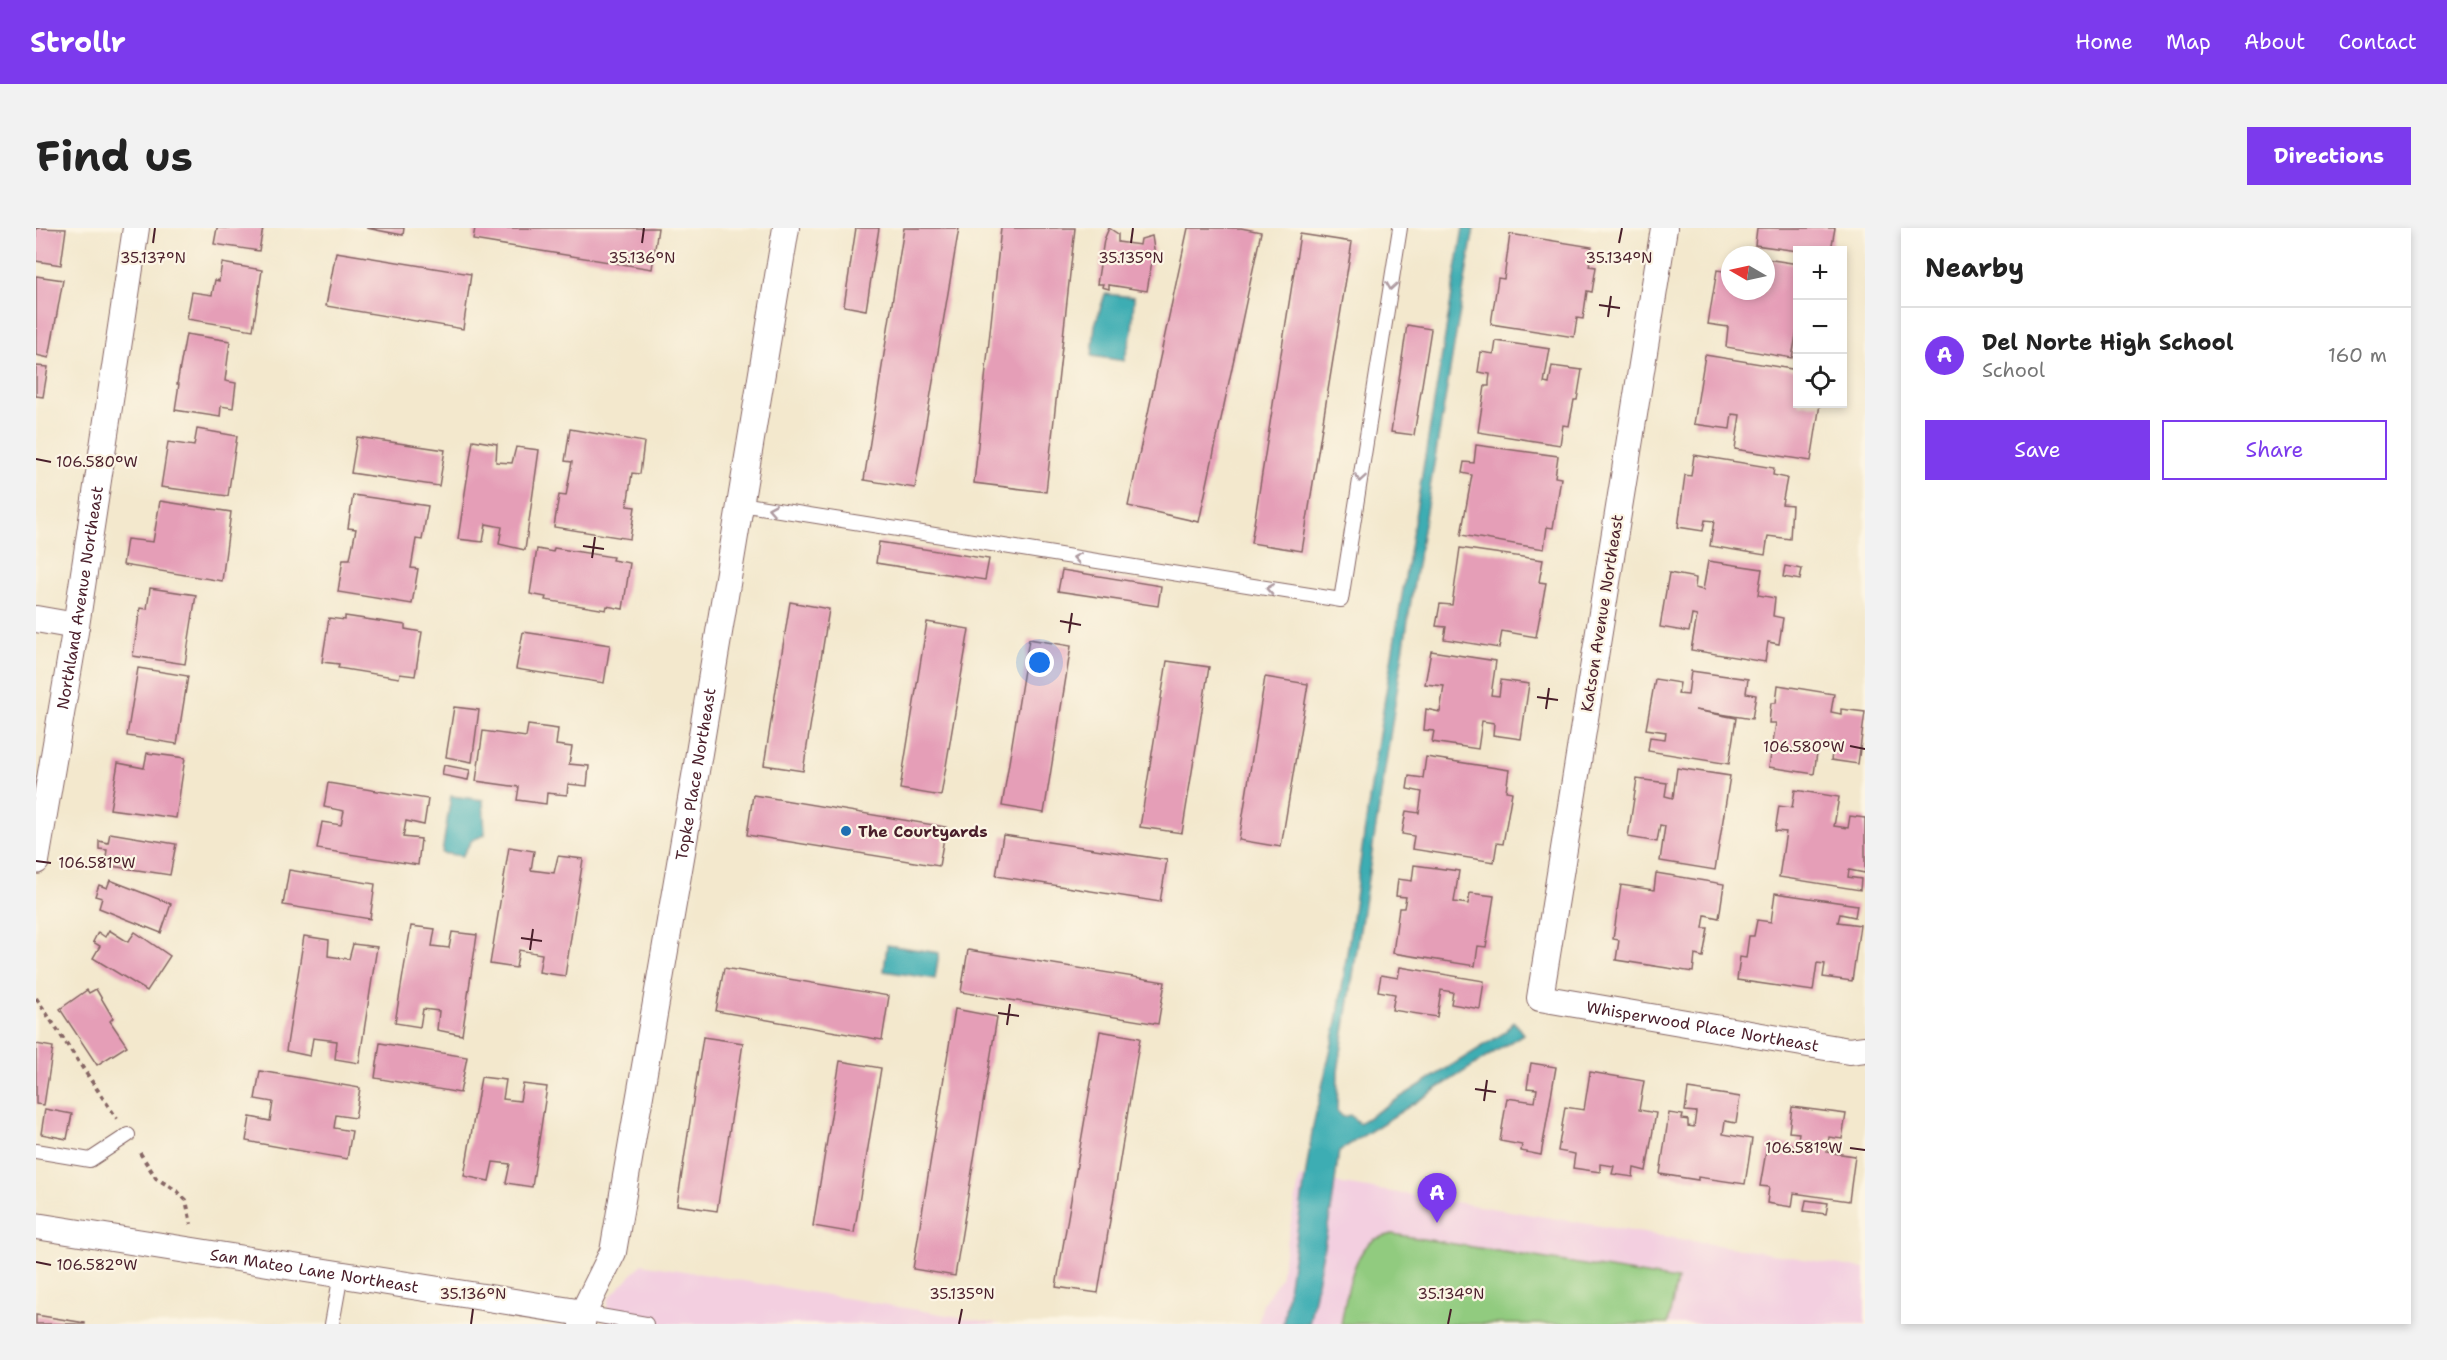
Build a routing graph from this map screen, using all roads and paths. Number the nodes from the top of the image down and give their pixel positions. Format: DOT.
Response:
graph roads {
  1 [pos="136,228"];
  2 [pos="786,228"];
  3 [pos="1400,228"];
  4 [pos="1664,228"];
  5 [pos="741,504"];
  6 [pos="36,619"];
  7 [pos="76,626"];
  8 [pos="36,861"];
  9 [pos="1540,998"];
  10 [pos="1865,1049"];
  11 [pos="128,1136"];
  12 [pos="36,1151"];
  13 [pos="36,1226"];
  14 [pos="341,1274"];
  15 [pos="582,1319"];
  16 [pos="332,1324"];
  17 [pos="646,1324"];
  1 -- 7 [label="street, Northland Avenue Northeast"];
  2 -- 5 [label="street, Topke Place Northeast"];
  3 -- 5 [label="lane, one-way"];
  4 -- 9 [label="street, Katson Avenue Northeast"];
  5 -- 15 [label="street, Topke Place Northeast"];
  6 -- 7 [label="street"];
  7 -- 8 [label="street, Northland Avenue Northeast"];
  9 -- 10 [label="street, Whisperwood Place Northeast"];
  11 -- 12 [label="lane"];
  13 -- 14 [label="street, San Mateo Lane Northeast"];
  14 -- 15 [label="street, San Mateo Lane Northeast"];
  14 -- 16 [label="lane"];
  15 -- 17 [label="lane"];
}
